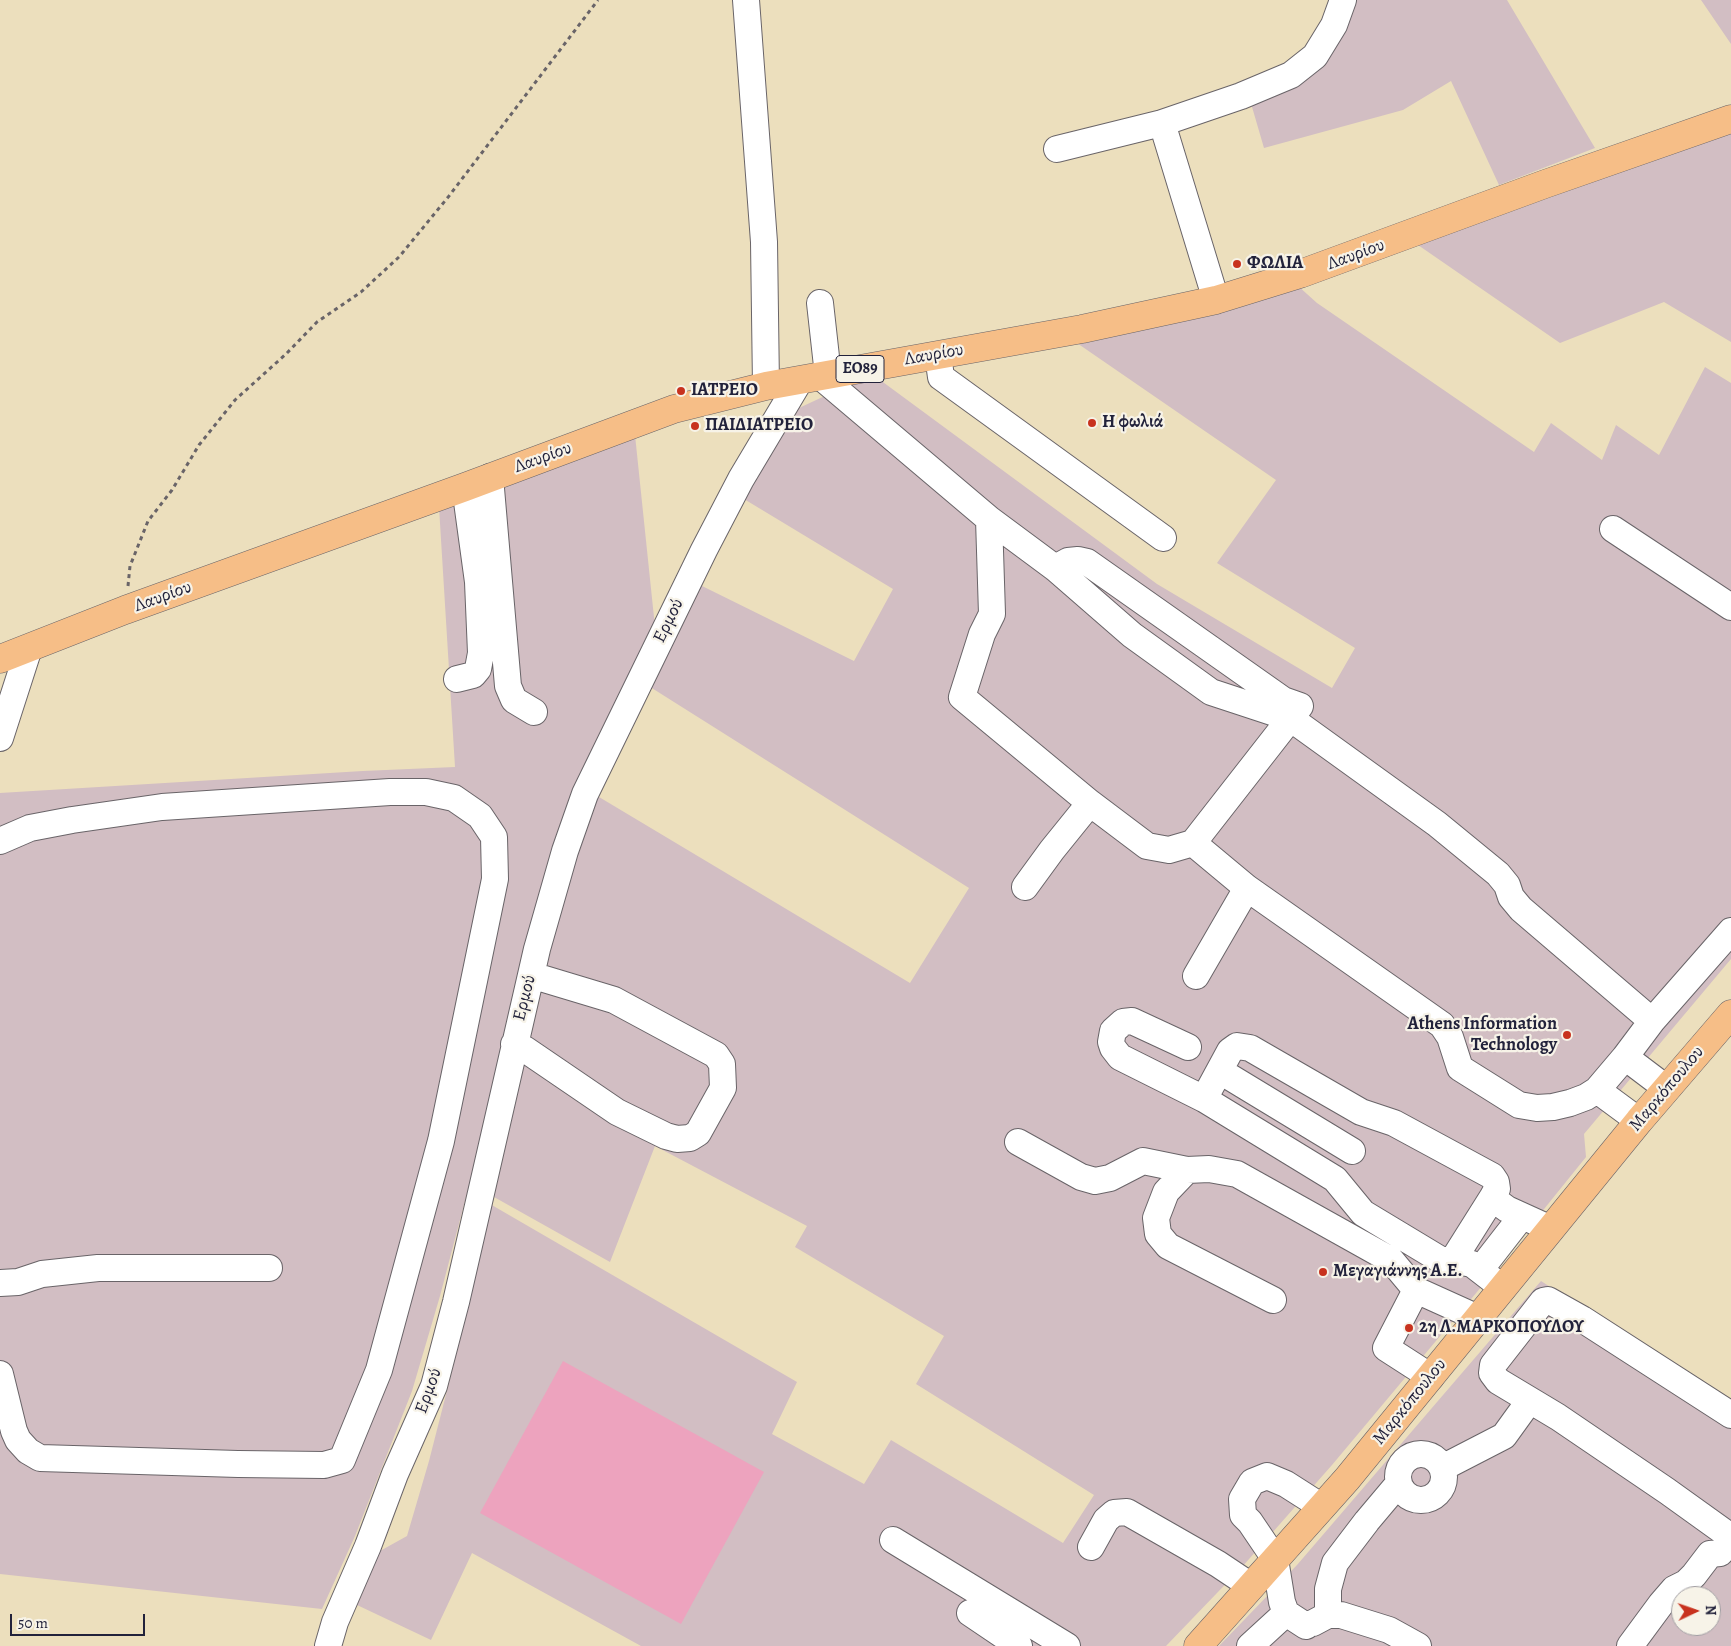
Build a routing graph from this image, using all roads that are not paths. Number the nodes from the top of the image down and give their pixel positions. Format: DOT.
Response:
graph roads {
  1 [pos="746,0"];
  2 [pos="1343,0"];
  3 [pos="1731,120"];
  4 [pos="1162,123"];
  5 [pos="1057,149"];
  6 [pos="1388,219"];
  7 [pos="1414,234"];
  8 [pos="1310,246"];
  9 [pos="1300,274"];
  10 [pos="1216,300"];
  11 [pos="820,303"];
  12 [pos="938,354"];
  13 [pos="816,377"];
  14 [pos="766,386"];
  15 [pos="490,477"];
  16 [pos="465,487"];
  17 [pos="989,519"];
  18 [pos="1613,529"];
  19 [pos="1163,538"];
  20 [pos="1055,568"];
  21 [pos="1731,606"];
  22 [pos="28,648"];
  23 [pos="0,659"];
  24 [pos="458,679"];
  25 [pos="534,712"];
  26 [pos="1300,715"];
  27 [pos="0,738"];
  28 [pos="1387,777"];
  29 [pos="1090,803"];
  30 [pos="1447,810"];
  31 [pos="0,840"];
  32 [pos="1193,843"];
  33 [pos="1026,887"];
  34 [pos="1248,888"];
  35 [pos="1731,931"];
  36 [pos="531,975"];
  37 [pos="1196,976"];
  38 [pos="1731,1014"];
  39 [pos="1652,1022"];
  40 [pos="514,1044"];
  41 [pos="1188,1048"];
  42 [pos="1625,1056"];
  43 [pos="1220,1071"];
  44 [pos="1666,1088"];
  45 [pos="1597,1090"];
  46 [pos="1204,1099"];
  47 [pos="1375,1116"];
  48 [pos="1639,1121"];
  49 [pos="1018,1142"];
  50 [pos="1352,1151"];
  51 [pos="1188,1170"];
  52 [pos="1335,1180"];
  53 [pos="1492,1198"];
  54 [pos="1522,1216"];
  55 [pos="1551,1229"];
  56 [pos="1453,1260"];
  57 [pos="270,1268"];
  58 [pos="1480,1270"];
  59 [pos="0,1283"];
  60 [pos="1502,1288"];
  61 [pos="1416,1290"];
  62 [pos="1273,1300"];
  63 [pos="1478,1318"];
  64 [pos="0,1374"];
  65 [pos="1431,1377"];
  66 [pos="1530,1400"];
  67 [pos="1731,1415"];
  68 [pos="1322,1507"];
  69 [pos="1731,1537"];
  70 [pos="892,1540"];
  71 [pos="1731,1541"];
  72 [pos="1090,1546"];
  73 [pos="1275,1559"];
  74 [pos="1251,1586"];
  75 [pos="970,1613"];
  76 [pos="1306,1625"];
  77 [pos="328,1646"];
  78 [pos="1019,1646"];
  79 [pos="1067,1646"];
  80 [pos="1198,1646"];
  81 [pos="1250,1646"];
  82 [pos="1418,1646"];
  83 [pos="1630,1646"];
  1 -- 14 [label="street"];
  2 -- 4 [label="street"];
  3 -- 7 [label="main road, Λαυρίου / ΕΟ89"];
  4 -- 5 [label="street"];
  4 -- 10 [label="street"];
  6 -- 7 [label="main road"];
  7 -- 9 [label="main road, Λαυρίου / ΕΟ89"];
  8 -- 9 [label="main road"];
  9 -- 10 [label="main road, Λαυρίου / ΕΟ89"];
  10 -- 12 [label="main road, Λαυρίου / ΕΟ89"];
  11 -- 13 [label="street"];
  12 -- 13 [label="main road, Λαυρίου / ΕΟ89"];
  12 -- 19 [label="street"];
  13 -- 14 [label="main road, Λαυρίου / ΕΟ89"];
  13 -- 17 [label="street"];
  13 -- 36 [label="street, Ερμού"];
  14 -- 15 [label="main road, Λαυρίου / ΕΟ89"];
  15 -- 16 [label="main road, Λαυρίου / ΕΟ89"];
  15 -- 25 [label="street"];
  16 -- 22 [label="main road, Λαυρίου / ΕΟ89"];
  16 -- 24 [label="street"];
  17 -- 20 [label="street"];
  17 -- 29 [label="street"];
  18 -- 21 [label="street"];
  20 -- 26 [label="street"];
  20 -- 26 [label="street"];
  22 -- 23 [label="main road, Λαυρίου / ΕΟ89"];
  22 -- 27 [label="street"];
  26 -- 28 [label="street"];
  26 -- 32 [label="street"];
  28 -- 30 [label="street"];
  28 -- 39 [label="street"];
  29 -- 32 [label="street"];
  29 -- 33 [label="street"];
  31 -- 64 [label="street"];
  32 -- 34 [label="street"];
  34 -- 37 [label="street"];
  34 -- 45 [label="street"];
  35 -- 39 [label="street"];
  36 -- 40 [label="street, Ερμού"];
  36 -- 40 [label="street"];
  38 -- 44 [label="main road, Μαρκόπουλου"];
  39 -- 42 [label="street"];
  40 -- 77 [label="street, Ερμού"];
  41 -- 46 [label="street"];
  42 -- 44 [label="street"];
  42 -- 45 [label="street"];
  43 -- 46 [label="street"];
  43 -- 47 [label="street"];
  43 -- 50 [label="street"];
  44 -- 48 [label="main road, Μαρκόπουλου"];
  45 -- 48 [label="street"];
  46 -- 52 [label="street"];
  47 -- 50 [label="street"];
  47 -- 53 [label="street"];
  48 -- 55 [label="main road, Μαρκόπουλου"];
  49 -- 51 [label="street"];
  50 -- 52 [label="street"];
  51 -- 61 [label="street"];
  51 -- 62 [label="street"];
  52 -- 56 [label="street"];
  53 -- 54 [label="street"];
  53 -- 56 [label="street"];
  54 -- 55 [label="street"];
  54 -- 58 [label="street"];
  55 -- 60 [label="main road, Μαρκόπουλου"];
  56 -- 58 [label="street"];
  57 -- 59 [label="street"];
  58 -- 60 [label="street"];
  60 -- 63 [label="main road, Μαρκόπουλου"];
  61 -- 63 [label="street"];
  61 -- 65 [label="street"];
  63 -- 65 [label="main road, Μαρκόπουλου"];
  65 -- 68 [label="main road, Μαρκόπουλου"];
  66 -- 67 [label="street"];
  66 -- 69 [label="street"];
  66 -- 76 [label="street"];
  68 -- 73 [label="main road, Μαρκόπουλου"];
  68 -- 73 [label="street"];
  70 -- 79 [label="street"];
  71 -- 83 [label="street"];
  72 -- 74 [label="street"];
  73 -- 74 [label="main road, Μαρκόπουλου"];
  73 -- 76 [label="street"];
  74 -- 80 [label="main road, Μαρκόπουλου"];
  75 -- 78 [label="street"];
  76 -- 81 [label="street"];
  76 -- 82 [label="street"];
}
